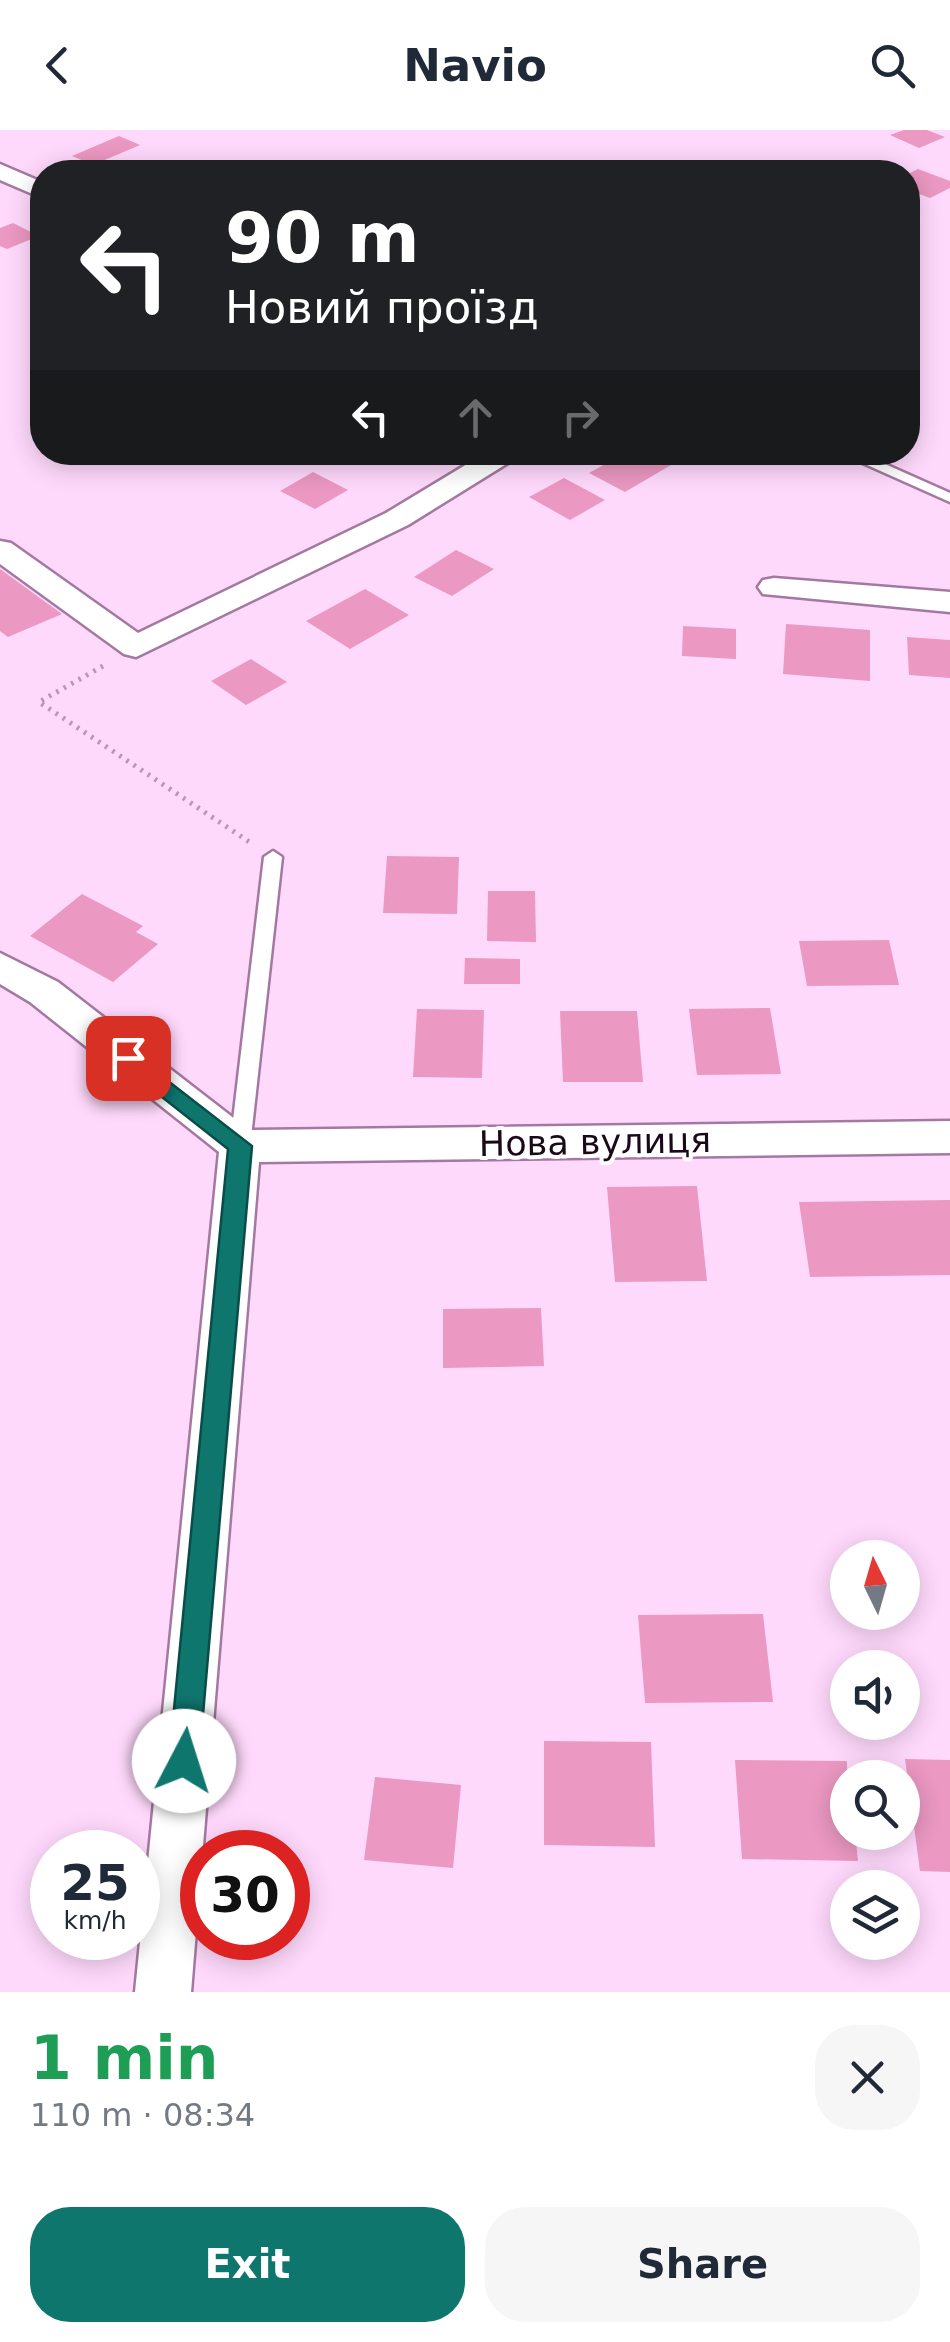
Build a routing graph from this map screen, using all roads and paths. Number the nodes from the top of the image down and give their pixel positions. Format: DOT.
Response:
graph roads {
  1 [pos="0,171"];
  2 [pos="30,185"];
  3 [pos="486,465"];
  4 [pos="875,465"];
  5 [pos="950,498"];
  6 [pos="0,550"];
  7 [pos="774,587"];
  8 [pos="950,602"];
  9 [pos="136,647"];
  10 [pos="273,857"];
  11 [pos="0,966"];
  12 [pos="950,1137"];
  13 [pos="240,1146"];
  14 [pos="163,1992"];
  1 -- 2 [label="street"];
  3 -- 9 [label="street"];
  4 -- 5 [label="lane"];
  6 -- 9 [label="street"];
  7 -- 8 [label="street"];
  9 -- 10 [label="path"];
  10 -- 13 [label="lane"];
  11 -- 13 [label="street"];
  12 -- 13 [label="street, Нова вулиця"];
  13 -- 14 [label="street"];
}
